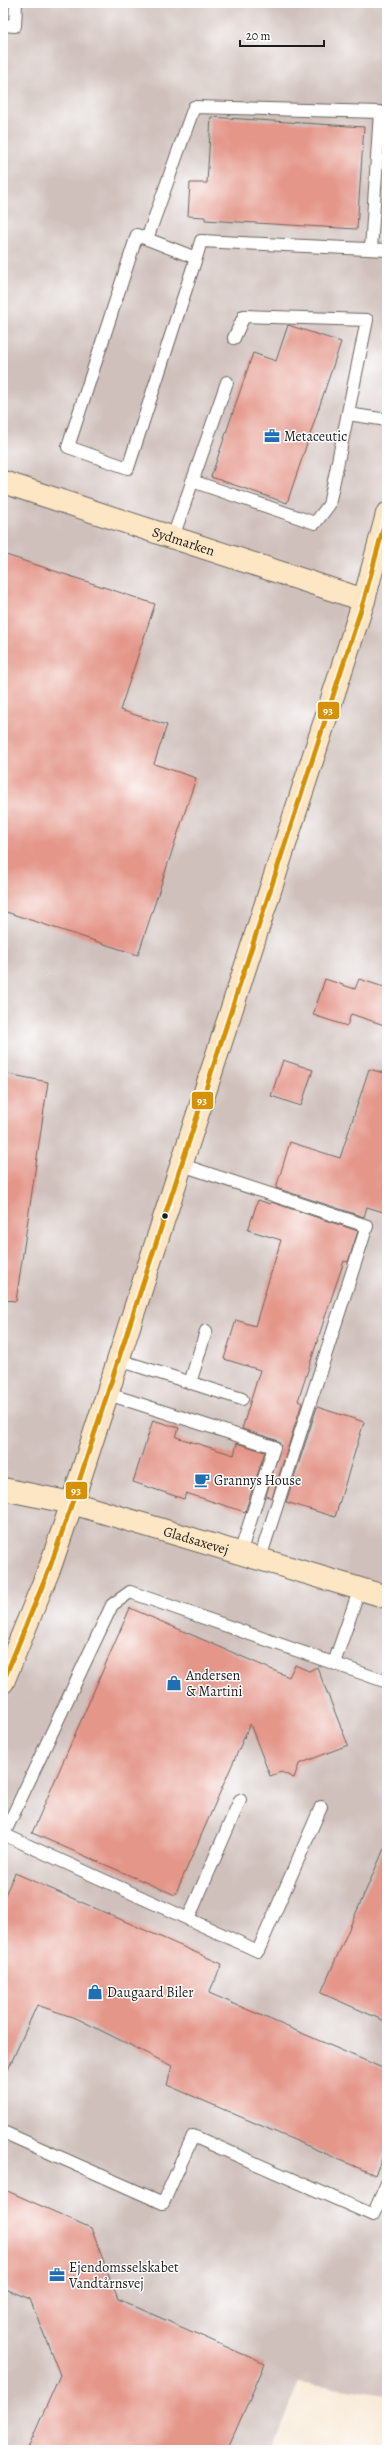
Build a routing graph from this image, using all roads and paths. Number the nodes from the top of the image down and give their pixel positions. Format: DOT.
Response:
graph roads {
  1 [pos="16,3"];
  2 [pos="3,25"];
  3 [pos="148,239"];
  4 [pos="371,249"];
  5 [pos="387,250"];
  6 [pos="196,258"];
  7 [pos="234,338"];
  8 [pos="227,382"];
  9 [pos="348,414"];
  10 [pos="387,420"];
  11 [pos="192,481"];
  12 [pos="3,482"];
  13 [pos="387,514"];
  14 [pos="173,537"];
  15 [pos="364,600"];
  16 [pos="182,1165"];
  17 [pos="206,1331"];
  18 [pos="119,1360"];
  19 [pos="190,1383"];
  20 [pos="108,1394"];
  21 [pos="242,1399"];
  22 [pos="3,1488"];
  23 [pos="72,1503"];
  24 [pos="250,1556"];
  25 [pos="360,1588"];
  26 [pos="387,1598"];
  27 [pos="334,1663"];
  28 [pos="3,1682"];
  29 [pos="387,1682"];
  30 [pos="240,1800"];
  31 [pos="321,1807"];
  32 [pos="3,1834"];
  33 [pos="188,1919"];
  34 [pos="3,2132"];
  35 [pos="387,2183"];
  1 -- 2 [label="lane"];
  3 -- 4 [label="lane"];
  3 -- 6 [label="lane"];
  3 -- 6 [label="lane"];
  4 -- 5 [label="lane"];
  4 -- 6 [label="lane"];
  7 -- 9 [label="lane"];
  8 -- 11 [label="lane"];
  9 -- 10 [label="lane"];
  9 -- 11 [label="lane"];
  11 -- 14 [label="lane"];
  12 -- 14 [label="street, Sydmarken"];
  13 -- 15 [label="street"];
  14 -- 15 [label="street, Sydmarken"];
  15 -- 16 [label="street"];
  16 -- 18 [label="street"];
  16 -- 24 [label="lane"];
  17 -- 19 [label="lane"];
  18 -- 19 [label="lane"];
  18 -- 20 [label="street"];
  19 -- 21 [label="lane"];
  20 -- 23 [label="street"];
  20 -- 24 [label="lane"];
  22 -- 23 [label="street, Gladsaxevej"];
  23 -- 24 [label="street, Gladsaxevej"];
  23 -- 28 [label="street"];
  24 -- 25 [label="street, Gladsaxevej"];
  25 -- 26 [label="street, Gladsaxevej"];
  25 -- 27 [label="lane"];
  27 -- 29 [label="lane"];
  27 -- 32 [label="lane"];
  30 -- 33 [label="lane"];
  31 -- 33 [label="lane"];
  32 -- 33 [label="lane"];
  34 -- 35 [label="lane"];
}
